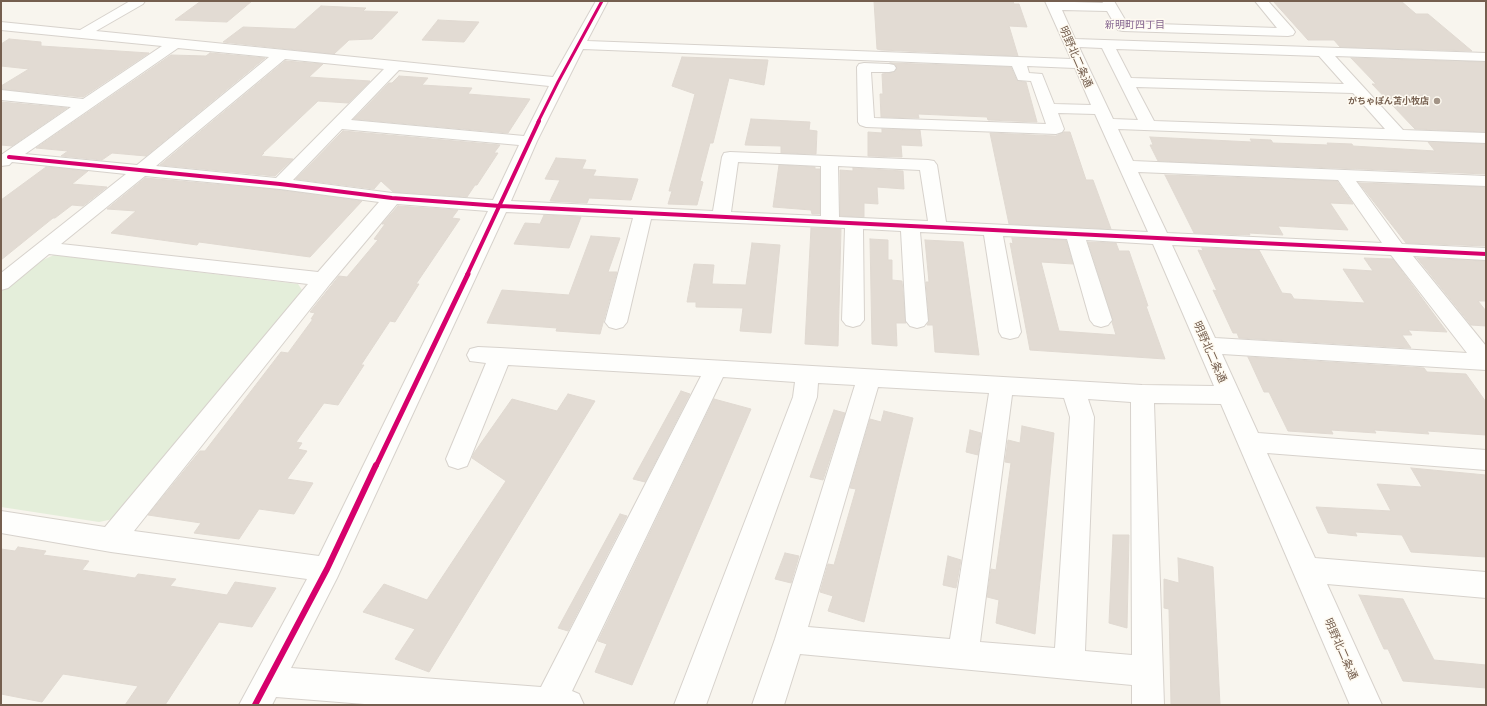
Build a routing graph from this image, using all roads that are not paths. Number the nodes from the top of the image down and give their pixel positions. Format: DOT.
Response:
graph roads {
  1 [pos="140,1"];
  2 [pos="602,1"];
  3 [pos="1261,1"];
  4 [pos="1052,3"];
  5 [pos="1109,4"];
  6 [pos="1,26"];
  7 [pos="84,33"];
  8 [pos="176,43"];
  9 [pos="1070,44"];
  10 [pos="579,45"];
  11 [pos="1107,45"];
  12 [pos="1323,52"];
  13 [pos="282,54"];
  14 [pos="888,57"];
  15 [pos="1484,59"];
  16 [pos="1018,62"];
  17 [pos="1079,64"];
  18 [pos="395,66"];
  19 [pos="558,82"];
  20 [pos="1126,82"];
  21 [pos="1357,89"];
  22 [pos="1,95"];
  23 [pos="84,104"];
  24 [pos="1048,108"];
  25 [pos="1104,117"];
  26 [pos="340,124"];
  27 [pos="1148,125"];
  28 [pos="1399,135"];
  29 [pos="1486,138"];
  30 [pos="529,142"];
  31 [pos="5,159"];
  32 [pos="829,161"];
  33 [pos="1126,166"];
  34 [pos="141,170"];
  35 [pos="1343,175"];
  36 [pos="1486,181"];
  37 [pos="280,184"];
  38 [pos="392,198"];
  39 [pos="500,206"];
  40 [pos="643,214"];
  41 [pos="721,218"];
  42 [pos="830,223"];
  43 [pos="854,224"];
  44 [pos="910,226"];
  45 [pos="938,227"];
  46 [pos="993,230"];
  47 [pos="1075,234"];
  48 [pos="1160,238"];
  49 [pos="44,248"];
  50 [pos="1397,250"];
  51 [pos="1486,254"];
  52 [pos="323,279"];
  53 [pos="1,283"];
  54 [pos="853,320"];
  55 [pos="1101,320"];
  56 [pos="917,321"];
  57 [pos="616,322"];
  58 [pos="1010,332"];
  59 [pos="1207,345"];
  60 [pos="1486,361"];
  61 [pos="716,369"];
  62 [pos="807,374"];
  63 [pos="869,378"];
  64 [pos="1002,386"];
  65 [pos="1073,390"];
  66 [pos="1142,394"];
  67 [pos="1228,395"];
  68 [pos="1249,442"];
  69 [pos="458,459"];
  70 [pos="1486,460"];
  71 [pos="1,522"];
  72 [pos="111,540"];
  73 [pos="327,569"];
  74 [pos="1306,570"];
  75 [pos="1486,585"];
  76 [pos="790,639"];
  77 [pos="963,654"];
  78 [pos="1069,664"];
  79 [pos="1147,671"];
  80 [pos="262,693"];
  81 [pos="558,704"];
  82 [pos="690,705"];
  83 [pos="768,705"];
  84 [pos="1148,705"];
  85 [pos="1366,705"];
  1 -- 7 [label="street"];
  2 -- 10 [label="street"];
  3 -- 5 [label="street"];
  4 -- 5 [label="street"];
  4 -- 9 [label="street, 明野北二条通"];
  6 -- 7 [label="street"];
  7 -- 8 [label="street"];
  8 -- 13 [label="street"];
  8 -- 23 [label="street"];
  9 -- 11 [label="street"];
  9 -- 17 [label="street, 明野北二条通"];
  10 -- 14 [label="street"];
  10 -- 19 [label="street"];
  11 -- 12 [label="street"];
  11 -- 20 [label="street"];
  12 -- 15 [label="street"];
  12 -- 21 [label="street"];
  13 -- 18 [label="street"];
  13 -- 34 [label="street"];
  14 -- 16 [label="street"];
  14 -- 24 [label="street"];
  16 -- 17 [label="street"];
  16 -- 24 [label="street"];
  17 -- 25 [label="street, 明野北二条通"];
  18 -- 19 [label="street"];
  18 -- 26 [label="street"];
  19 -- 30 [label="street"];
  20 -- 21 [label="street"];
  20 -- 27 [label="street"];
  21 -- 28 [label="street"];
  22 -- 23 [label="street"];
  23 -- 31 [label="street"];
  24 -- 25 [label="street"];
  25 -- 27 [label="street"];
  25 -- 33 [label="street, 明野北二条通"];
  26 -- 30 [label="street"];
  26 -- 37 [label="street"];
  27 -- 28 [label="street"];
  28 -- 29 [label="street"];
  30 -- 39 [label="street"];
  31 -- 34 [label="street"];
  32 -- 41 [label="street"];
  32 -- 42 [label="street"];
  32 -- 45 [label="street"];
  33 -- 35 [label="street"];
  33 -- 48 [label="street, 明野北二条通"];
  34 -- 37 [label="street"];
  34 -- 49 [label="street"];
  35 -- 36 [label="street"];
  35 -- 50 [label="street"];
  37 -- 38 [label="street"];
  38 -- 39 [label="street"];
  38 -- 52 [label="street"];
  39 -- 40 [label="street"];
  39 -- 73 [label="street"];
  40 -- 41 [label="street"];
  40 -- 57 [label="street"];
  41 -- 42 [label="street"];
  42 -- 43 [label="street"];
  43 -- 44 [label="street"];
  43 -- 54 [label="street"];
  44 -- 45 [label="street"];
  44 -- 56 [label="street"];
  45 -- 46 [label="street"];
  46 -- 47 [label="street"];
  46 -- 58 [label="street"];
  47 -- 48 [label="street"];
  47 -- 55 [label="street"];
  48 -- 50 [label="street"];
  48 -- 59 [label="street, 明野北二条通"];
  49 -- 52 [label="street"];
  49 -- 53 [label="street"];
  50 -- 51 [label="street"];
  50 -- 60 [label="street"];
  52 -- 72 [label="street"];
  59 -- 60 [label="street"];
  59 -- 67 [label="street, 明野北二条通"];
  61 -- 62 [label="street"];
  61 -- 69 [label="street"];
  61 -- 81 [label="street"];
  62 -- 63 [label="street"];
  62 -- 82 [label="street"];
  63 -- 64 [label="street"];
  63 -- 76 [label="street"];
  64 -- 65 [label="street"];
  64 -- 77 [label="street"];
  65 -- 66 [label="street"];
  65 -- 78 [label="street"];
  66 -- 67 [label="street"];
  66 -- 79 [label="street"];
  67 -- 68 [label="street, 明野北二条通"];
  68 -- 70 [label="street"];
  68 -- 74 [label="street, 明野北二条通"];
  71 -- 72 [label="street"];
  72 -- 73 [label="street"];
  73 -- 80 [label="street"];
  74 -- 75 [label="street"];
  74 -- 85 [label="street, 明野北二条通"];
  76 -- 77 [label="street"];
  76 -- 83 [label="street"];
  77 -- 78 [label="street"];
  78 -- 79 [label="street"];
  79 -- 84 [label="street"];
  80 -- 81 [label="street"];
}
